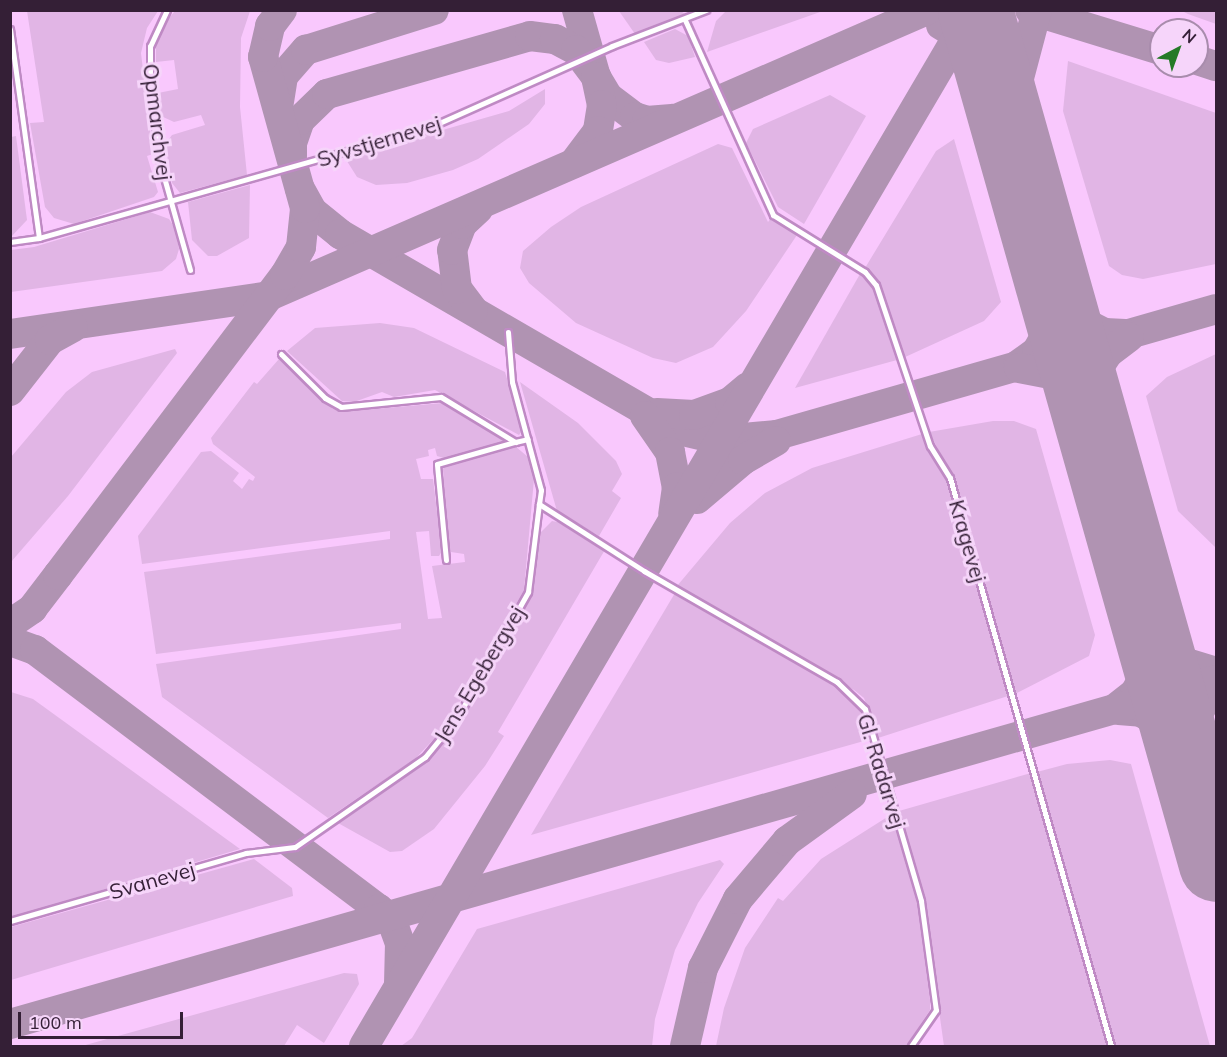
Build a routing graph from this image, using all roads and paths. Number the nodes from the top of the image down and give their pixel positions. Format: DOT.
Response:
graph roads {
  1 [pos="167,10"];
  2 [pos="688,10"];
  3 [pos="706,10"];
  4 [pos="694,16"];
  5 [pos="685,20"];
  6 [pos="10,29"];
  7 [pos="13,71"];
  8 [pos="170,202"];
  9 [pos="39,238"];
  10 [pos="10,242"];
  11 [pos="190,270"];
  12 [pos="508,332"];
  13 [pos="280,354"];
  14 [pos="528,439"];
  15 [pos="515,442"];
  16 [pos="539,504"];
  17 [pos="446,560"];
  18 [pos="295,847"];
  19 [pos="10,921"];
  20 [pos="911,1047"];
  21 [pos="1111,1047"];
  1 -- 8 [label="lane, Opmarchvej"];
  2 -- 4 [label="lane"];
  3 -- 4 [label="lane, Syvstjernevej"];
  4 -- 5 [label="lane, Syvstjernevej"];
  5 -- 8 [label="lane, Syvstjernevej"];
  5 -- 21 [label="lane, Kragevej"];
  6 -- 7 [label="lane"];
  7 -- 9 [label="lane"];
  8 -- 9 [label="lane, Syvstjernevej"];
  8 -- 11 [label="lane, Opmarchvej"];
  9 -- 10 [label="lane, Syvstjernevej"];
  12 -- 14 [label="lane, Jens Egebergvej"];
  13 -- 15 [label="lane"];
  14 -- 15 [label="lane"];
  14 -- 16 [label="lane, Jens Egebergvej"];
  15 -- 17 [label="lane"];
  16 -- 18 [label="lane, Jens Egebergvej"];
  16 -- 20 [label="lane, Gl. Radarvej"];
  18 -- 19 [label="lane, Svanevej"];
}
